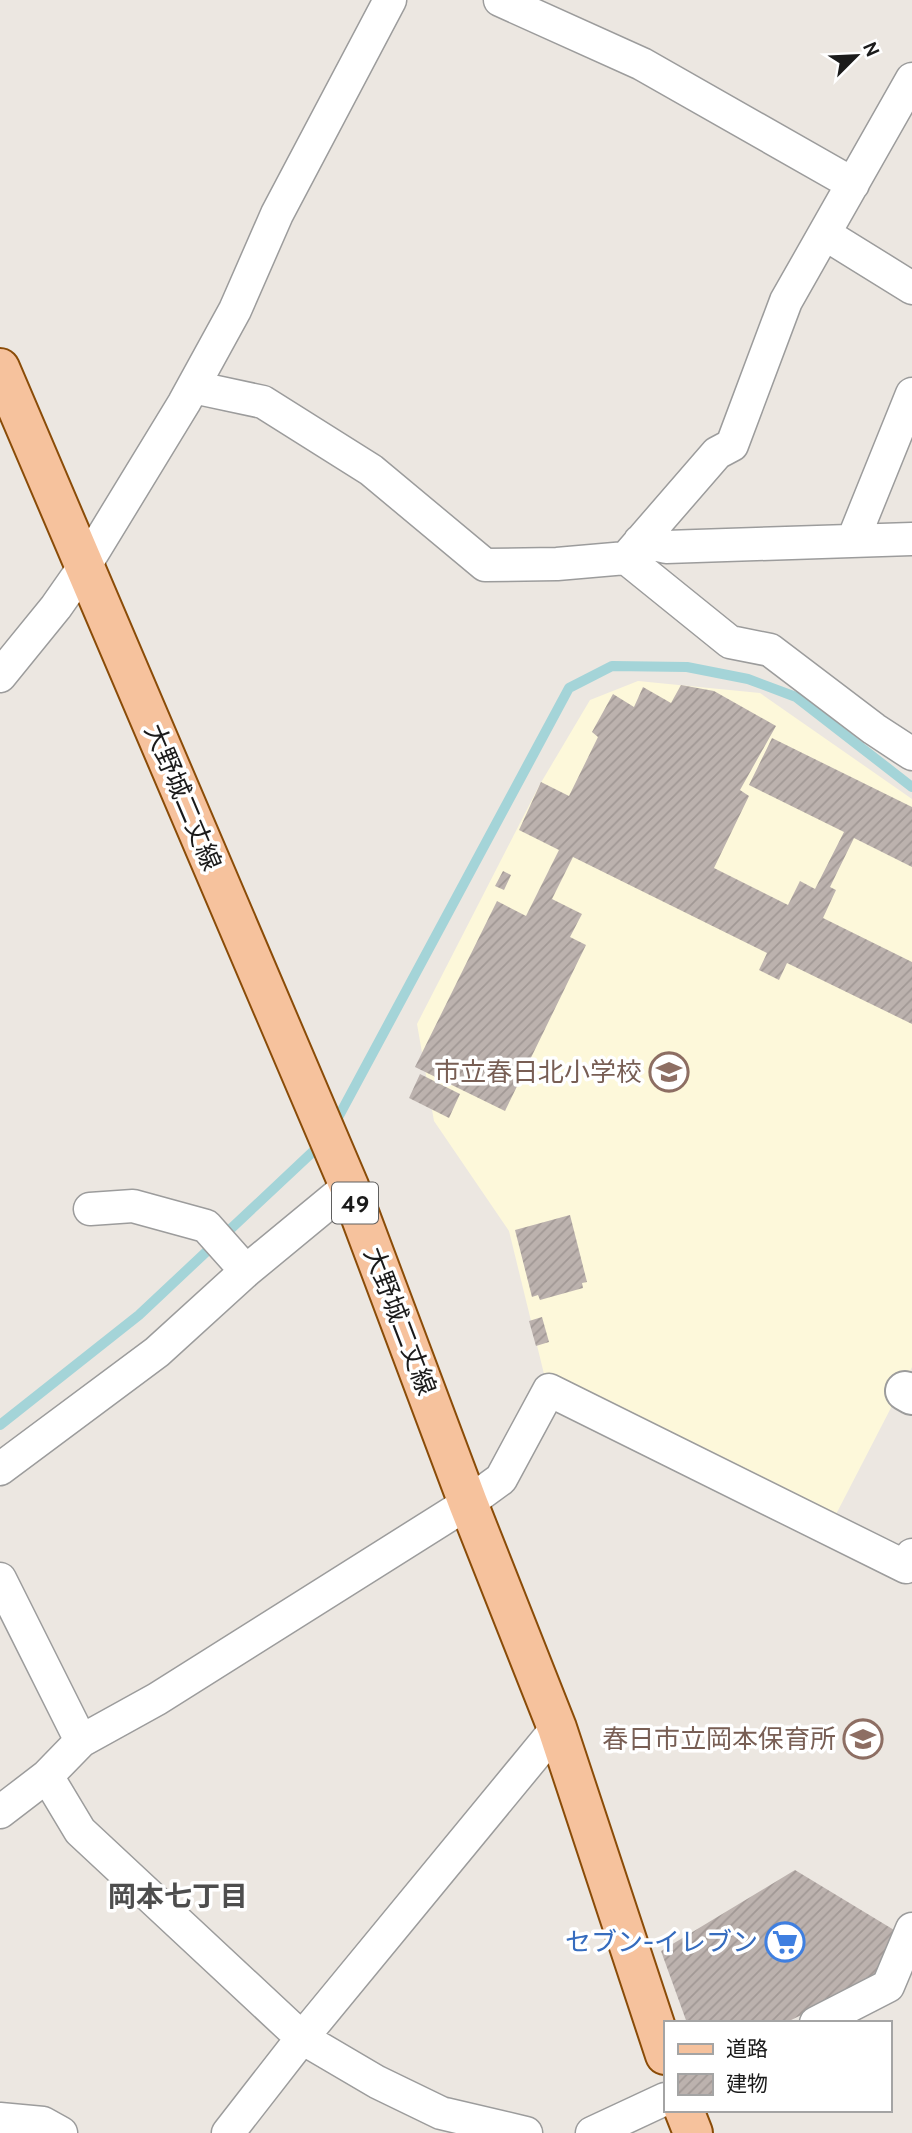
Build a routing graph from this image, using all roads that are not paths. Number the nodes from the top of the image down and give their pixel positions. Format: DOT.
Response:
graph roads {
  1 [pos="390,0"];
  2 [pos="500,0"];
  3 [pos="912,79"];
  4 [pos="853,184"];
  5 [pos="825,234"];
  6 [pos="912,288"];
  7 [pos="0,368"];
  8 [pos="193,387"];
  9 [pos="912,394"];
  10 [pos="912,539"];
  11 [pos="853,540"];
  12 [pos="633,550"];
  13 [pos="84,567"];
  14 [pos="0,676"];
  15 [pos="912,754"];
  16 [pos="349,1186"];
  17 [pos="90,1209"];
  18 [pos="246,1271"];
  19 [pos="0,1469"];
  20 [pos="468,1503"];
  21 [pos="912,1555"];
  22 [pos="0,1581"];
  23 [pos="557,1728"];
  24 [pos="81,1741"];
  25 [pos="47,1776"];
  26 [pos="0,1812"];
  27 [pos="912,1929"];
  28 [pos="900,1993"];
  29 [pos="822,2021"];
  30 [pos="302,2038"];
  31 [pos="664,2052"];
  32 [pos="664,2099"];
  33 [pos="685,2112"];
  34 [pos="0,2119"];
  35 [pos="61,2133"];
  36 [pos="228,2133"];
  37 [pos="526,2133"];
  38 [pos="592,2133"];
  39 [pos="694,2133"];
  1 -- 8 [label="street"];
  2 -- 4 [label="street"];
  3 -- 4 [label="street"];
  4 -- 5 [label="street"];
  5 -- 6 [label="street"];
  5 -- 12 [label="street"];
  7 -- 13 [label="main road, 大野城二丈線 / 49"];
  8 -- 12 [label="street"];
  8 -- 13 [label="street"];
  9 -- 11 [label="street"];
  10 -- 11 [label="street"];
  11 -- 12 [label="street"];
  12 -- 15 [label="street"];
  13 -- 14 [label="street"];
  13 -- 16 [label="main road, 大野城二丈線 / 49"];
  16 -- 18 [label="street"];
  16 -- 20 [label="main road, 大野城二丈線 / 49"];
  17 -- 18 [label="street"];
  18 -- 19 [label="street"];
  20 -- 21 [label="street"];
  20 -- 23 [label="main road, 大野城二丈線 / 49"];
  20 -- 24 [label="street"];
  22 -- 24 [label="street"];
  23 -- 30 [label="street"];
  23 -- 31 [label="main road, 大野城二丈線 / 49"];
  24 -- 25 [label="street"];
  25 -- 26 [label="street"];
  25 -- 30 [label="street"];
  27 -- 28 [label="street"];
  28 -- 29 [label="street"];
  30 -- 36 [label="street"];
  30 -- 37 [label="street"];
  32 -- 38 [label="street"];
  33 -- 39 [label="main road"];
  34 -- 35 [label="street"];
}
